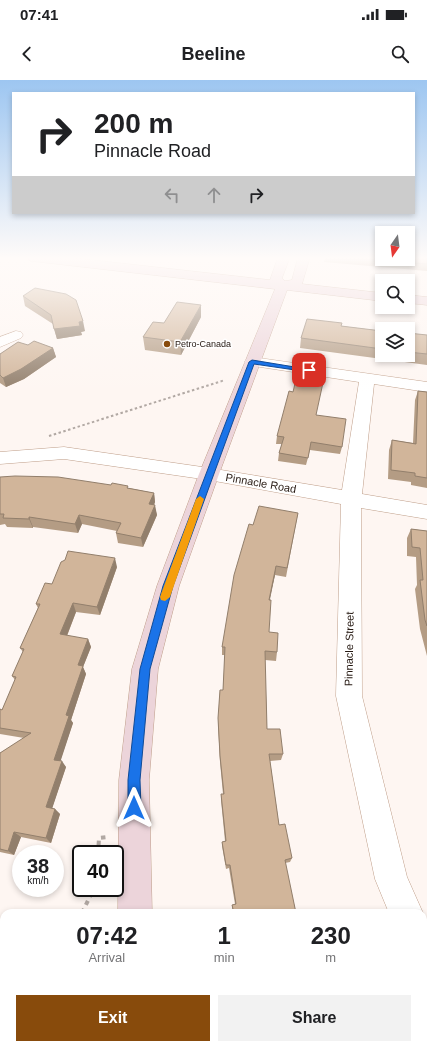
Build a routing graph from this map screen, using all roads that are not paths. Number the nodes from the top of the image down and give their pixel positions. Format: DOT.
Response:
graph roads {
  1 [pos="276,302"];
  2 [pos="16,335"];
  3 [pos="0,343"];
  4 [pos="252,362"];
  5 [pos="367,378"];
  6 [pos="427,387"];
  7 [pos="0,458"];
  8 [pos="209,474"];
  9 [pos="351,499"];
  10 [pos="427,512"];
  11 [pos="136,909"];
  12 [pos="404,909"];
  1 -- 4 [label="street"];
  2 -- 3 [label="street"];
  4 -- 5 [label="street"];
  4 -- 8 [label="street"];
  5 -- 6 [label="street"];
  5 -- 9 [label="street, Pinnacle Street"];
  7 -- 8 [label="street, Pinnacle Road"];
  8 -- 9 [label="street, Pinnacle Road"];
  8 -- 11 [label="street"];
  9 -- 10 [label="street, Pinnacle Road"];
  9 -- 12 [label="street, Pinnacle Street"];
}
